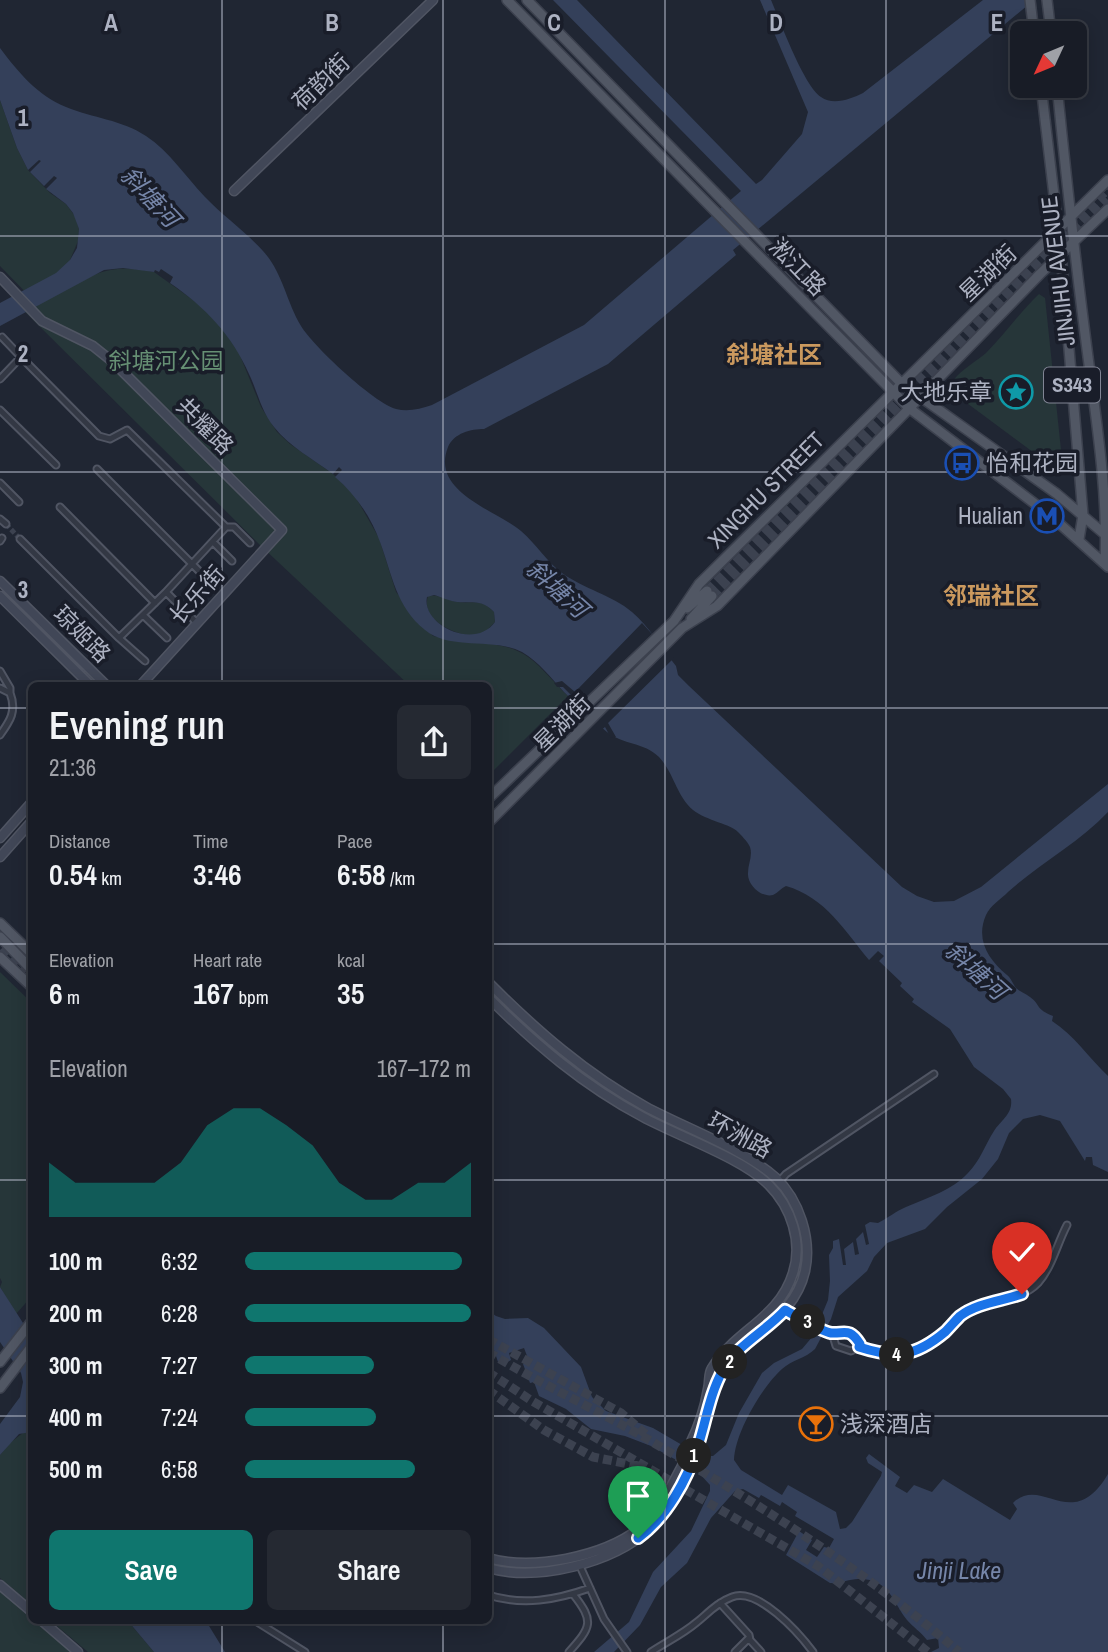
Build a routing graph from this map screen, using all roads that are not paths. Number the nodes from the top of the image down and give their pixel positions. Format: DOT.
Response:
graph roads {
  1 [pos="433,0"];
  2 [pos="507,0"];
  3 [pos="527,0"];
  4 [pos="1030,0"];
  5 [pos="1047,0"];
  6 [pos="1033,21"];
  7 [pos="1050,21"];
  8 [pos="1042,98"];
  9 [pos="1057,98"];
  10 [pos="1108,180"];
  11 [pos="234,191"];
  12 [pos="1108,208"];
  13 [pos="1071,219"];
  14 [pos="1059,230"];
  15 [pos="1074,242"];
  16 [pos="1061,254"];
  17 [pos="0,277"];
  18 [pos="2,337"];
  19 [pos="22,357"];
  20 [pos="0,379"];
  21 [pos="901,383"];
  22 [pos="892,391"];
  23 [pos="921,396"];
  24 [pos="909,408"];
  25 [pos="0,410"];
  26 [pos="55,466"];
  27 [pos="97,469"];
  28 [pos="0,483"];
  29 [pos="19,502"];
  30 [pos="60,508"];
  31 [pos="1083,515"];
  32 [pos="0,519"];
  33 [pos="6,524"];
  34 [pos="226,527"];
  35 [pos="282,530"];
  36 [pos="1108,536"];
  37 [pos="20,539"];
  38 [pos="1079,539"];
  39 [pos="213,542"];
  40 [pos="250,543"];
  41 [pos="232,561"];
  42 [pos="191,565"];
  43 [pos="1106,565"];
  44 [pos="0,581"];
  45 [pos="212,584"];
  46 [pos="166,592"];
  47 [pos="0,597"];
  48 [pos="155,603"];
  49 [pos="143,615"];
  50 [pos="674,621"];
  51 [pos="197,623"];
  52 [pos="682,628"];
  53 [pos="120,638"];
  54 [pos="167,638"];
  55 [pos="654,638"];
  56 [pos="662,649"];
  57 [pos="145,661"];
  58 [pos="0,671"];
  59 [pos="87,682"];
  60 [pos="103,682"];
  61 [pos="144,682"];
  62 [pos="0,688"];
  63 [pos="10,693"];
  64 [pos="0,735"];
  65 [pos="492,795"];
  66 [pos="28,806"];
  67 [pos="492,819"];
  68 [pos="28,826"];
  69 [pos="0,838"];
  70 [pos="0,857"];
  71 [pos="0,923"];
  72 [pos="0,937"];
  73 [pos="28,950"];
  74 [pos="0,957"];
  75 [pos="28,966"];
  76 [pos="28,983"];
  77 [pos="492,986"];
  78 [pos="492,1001"];
  79 [pos="934,1074"];
  80 [pos="779,1182"];
  81 [pos="1067,1225"];
  82 [pos="785,1310"];
  83 [pos="28,1325"];
  84 [pos="830,1332"];
  85 [pos="859,1347"];
  86 [pos="28,1351"];
  87 [pos="1,1361"];
  88 [pos="0,1388"];
  89 [pos="711,1390"];
  90 [pos="685,1468"];
  91 [pos="575,1555"];
  92 [pos="492,1559"];
  93 [pos="579,1564"];
  94 [pos="492,1569"];
  95 [pos="0,1585"];
  96 [pos="590,1588"];
  97 [pos="573,1594"];
  98 [pos="492,1596"];
  99 [pos="720,1603"];
  100 [pos="28,1609"];
  101 [pos="46,1624"];
  102 [pos="260,1624"];
  103 [pos="749,1638"];
  104 [pos="78,1652"];
  105 [pos="305,1652"];
  106 [pos="569,1652"];
  107 [pos="627,1652"];
  108 [pos="651,1652"];
  109 [pos="735,1652"];
  110 [pos="761,1652"];
  111 [pos="813,1652"];
  1 -- 11 [label="street, 荷韵街"];
  2 -- 22 [label="main road, 淞江路"];
  3 -- 21 [label="main road, 淞江路"];
  4 -- 6 [label="main road"];
  5 -- 7 [label="main road"];
  8 -- 14 [label="main road, JINJIHU AVENUE / S343"];
  9 -- 13 [label="main road, JINJIHU AVENUE / S343"];
  10 -- 13 [label="main road, 星湖街"];
  12 -- 15 [label="main road, 星湖街"];
  13 -- 14 [label="main road, 星湖街"];
  13 -- 15 [label="main road, JINJIHU AVENUE / S343"];
  14 -- 16 [label="main road, JINJIHU AVENUE / S343"];
  14 -- 21 [label="main road, 星湖街"];
  15 -- 16 [label="main road, 星湖街"];
  15 -- 36 [label="main road, JINJIHU AVENUE / S343"];
  16 -- 23 [label="main road, 星湖街"];
  16 -- 31 [label="main road, JINJIHU AVENUE / S343"];
  17 -- 35 [label="street, 共耀路"];
  18 -- 19 [label="street"];
  19 -- 20 [label="street"];
  19 -- 34 [label="street"];
  21 -- 22 [label="main road, 星湖街"];
  21 -- 23 [label="main road, 淞江路"];
  22 -- 24 [label="main road, 淞江路"];
  22 -- 50 [label="main road, XINGHU STREET"];
  23 -- 24 [label="main road, 星湖街"];
  23 -- 31 [label="main road, 淞江路"];
  24 -- 38 [label="main road, 淞江路"];
  24 -- 52 [label="main road, XINGHU STREET"];
  25 -- 26 [label="street"];
  27 -- 42 [label="street"];
  28 -- 29 [label="street"];
  30 -- 48 [label="street"];
  31 -- 36 [label="main road"];
  31 -- 38 [label="main road, JINJIHU AVENUE / S343"];
  32 -- 33 [label="street"];
  34 -- 39 [label="street"];
  34 -- 40 [label="street"];
  35 -- 51 [label="street, 长乐街"];
  36 -- 43 [label="main road, JINJIHU AVENUE / S343"];
  37 -- 53 [label="street"];
  38 -- 43 [label="main road, JINJIHU AVENUE / S343"];
  39 -- 41 [label="street"];
  39 -- 42 [label="street"];
  42 -- 45 [label="street"];
  42 -- 46 [label="street"];
  44 -- 60 [label="street, 琼姬路"];
  46 -- 48 [label="street"];
  46 -- 51 [label="street"];
  47 -- 59 [label="street, 琼姬路"];
  48 -- 49 [label="street"];
  49 -- 53 [label="street"];
  49 -- 54 [label="street"];
  50 -- 52 [label="main road, XINGHU STREET"];
  50 -- 55 [label="main road, XINGHU STREET"];
  51 -- 61 [label="street, 长乐街"];
  52 -- 56 [label="main road, XINGHU STREET"];
  53 -- 57 [label="street"];
  55 -- 65 [label="main road, 星湖街"];
  56 -- 67 [label="main road, 星湖街"];
  58 -- 63 [label="street"];
  62 -- 63 [label="street"];
  63 -- 64 [label="street"];
  66 -- 69 [label="street"];
  68 -- 70 [label="street"];
  71 -- 73 [label="main road"];
  72 -- 75 [label="main road"];
  74 -- 76 [label="main road"];
  77 -- 80 [label="street, 环洲路"];
  78 -- 89 [label="street, 环洲路"];
  79 -- 80 [label="street"];
  80 -- 82 [label="street, 环洲路"];
  81 -- 85 [label="street"];
  82 -- 84 [label="street"];
  82 -- 89 [label="street, 环洲路"];
  83 -- 87 [label="main road"];
  84 -- 85 [label="street"];
  84 -- 85 [label="street"];
  86 -- 88 [label="main road"];
  89 -- 90 [label="street, 环洲路, bridge"];
  90 -- 91 [label="street, 环洲路"];
  90 -- 93 [label="street, 环洲路"];
  91 -- 92 [label="street, 环洲路"];
  91 -- 93 [label="street"];
  93 -- 94 [label="street, 环洲路"];
  93 -- 96 [label="street"];
  95 -- 100 [label="street"];
  96 -- 97 [label="street"];
  96 -- 107 [label="street"];
  97 -- 98 [label="street"];
  97 -- 106 [label="street"];
  99 -- 103 [label="street"];
  99 -- 108 [label="street"];
  99 -- 111 [label="street"];
  101 -- 104 [label="street"];
  102 -- 105 [label="street"];
  103 -- 109 [label="street"];
  103 -- 110 [label="street"];
}
